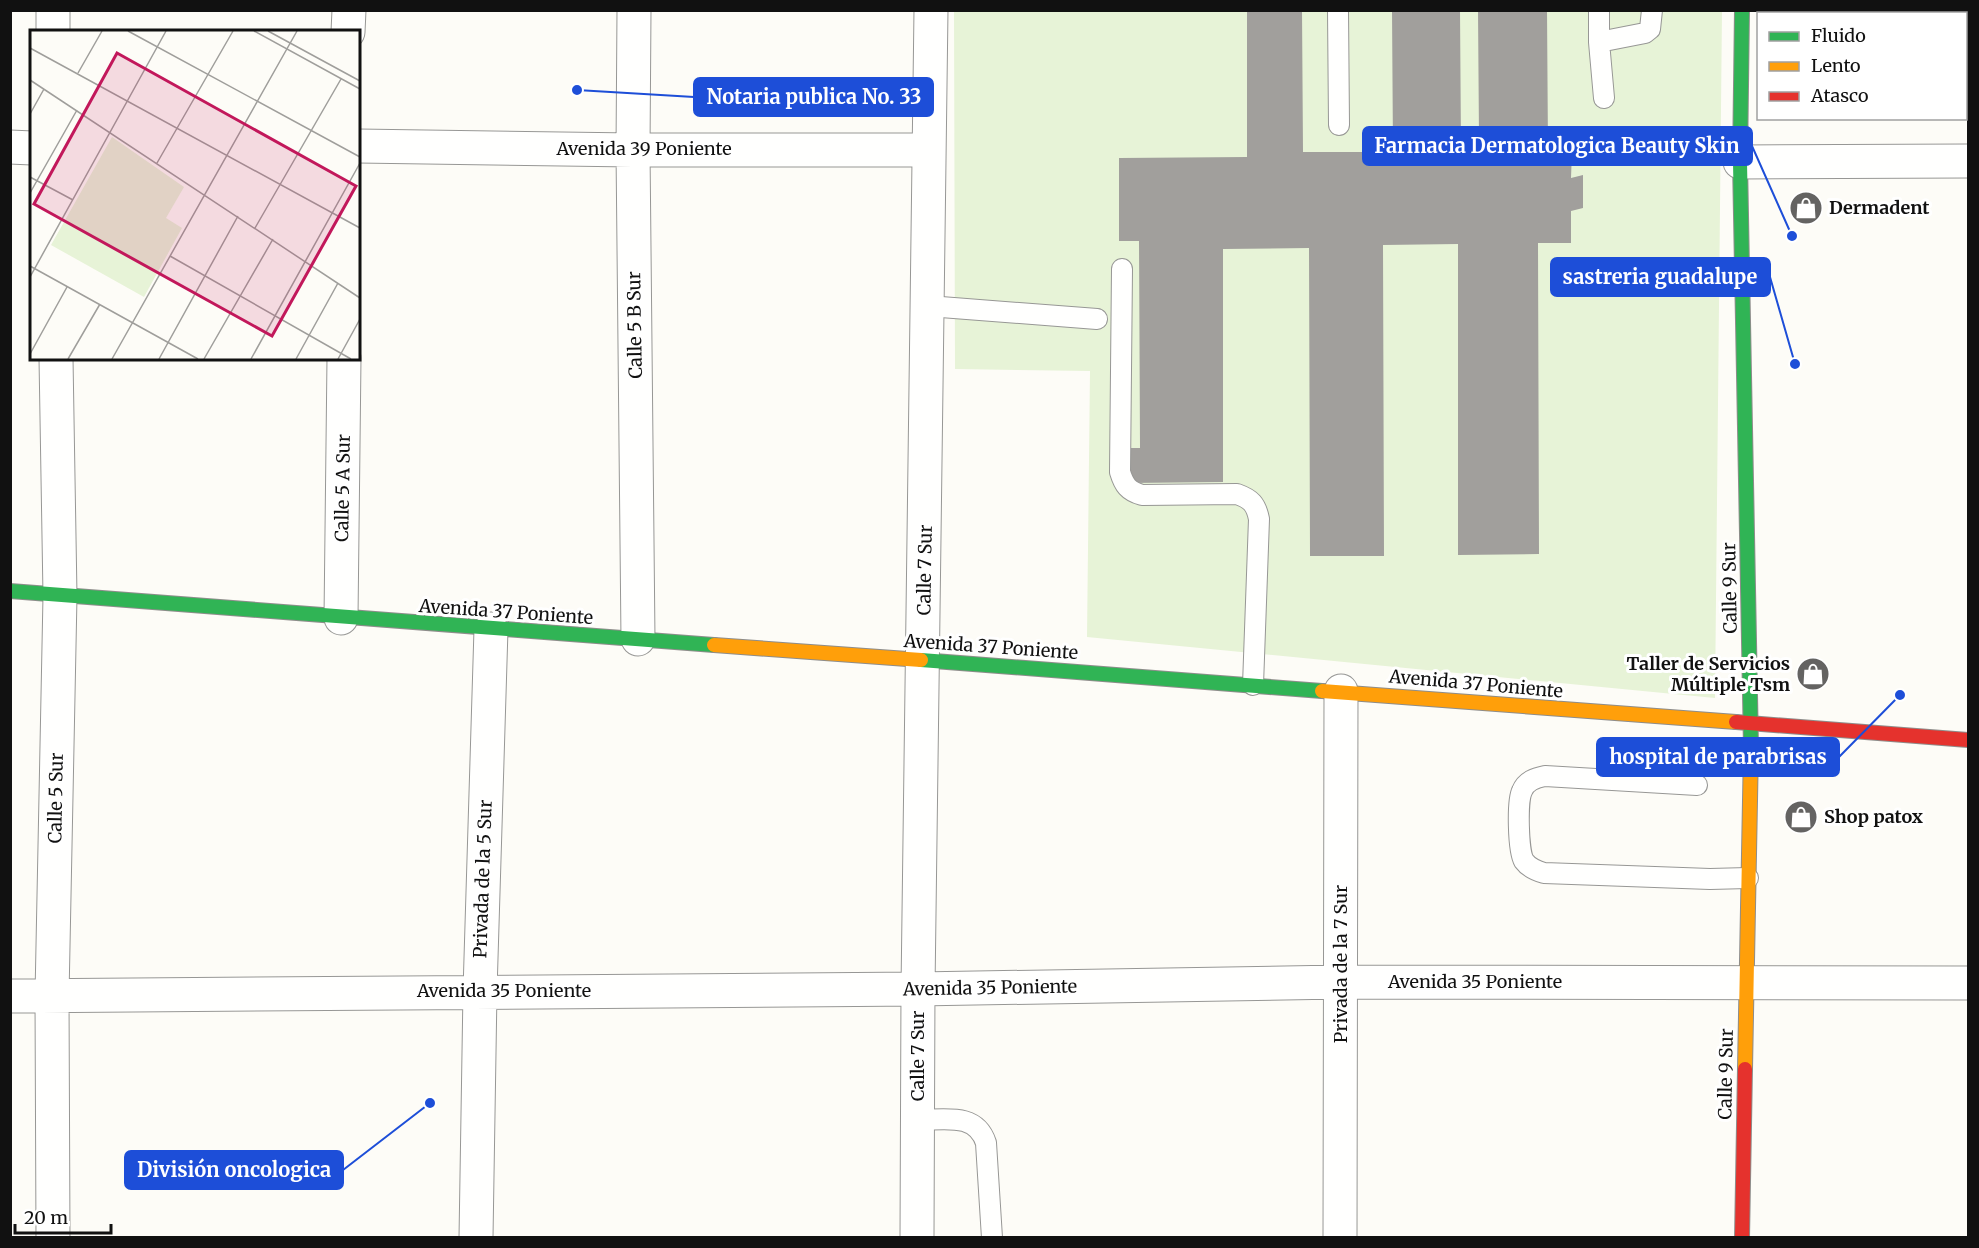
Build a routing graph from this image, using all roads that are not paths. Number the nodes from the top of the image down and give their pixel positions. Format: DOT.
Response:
graph roads {
  1 [pos="53,10"];
  2 [pos="349,10"];
  3 [pos="634,10"];
  4 [pos="931,10"];
  5 [pos="1338,10"];
  6 [pos="1599,10"];
  7 [pos="1652,10"];
  8 [pos="1742,10"];
  9 [pos="53,30"];
  10 [pos="348,30"];
  11 [pos="1599,42"];
  12 [pos="1604,98"];
  13 [pos="1339,125"];
  14 [pos="360,146"];
  15 [pos="10,147"];
  16 [pos="30,148"];
  17 [pos="633,150"];
  18 [pos="929,150"];
  19 [pos="1968,161"];
  20 [pos="1740,162"];
  21 [pos="1122,270"];
  22 [pos="928,306"];
  23 [pos="1097,319"];
  24 [pos="56,360"];
  25 [pos="344,360"];
  26 [pos="10,591"];
  27 [pos="60,596"];
  28 [pos="341,618"];
  29 [pos="492,629"];
  30 [pos="638,639"];
  31 [pos="924,659"];
  32 [pos="1252,685"];
  33 [pos="1341,691"];
  34 [pos="1751,725"];
  35 [pos="1968,740"];
  36 [pos="1697,785"];
  37 [pos="1748,878"];
  38 [pos="1341,982"];
  39 [pos="1968,982"];
  40 [pos="1746,983"];
  41 [pos="918,989"];
  42 [pos="480,991"];
  43 [pos="10,996"];
  44 [pos="52,996"];
  45 [pos="917,1120"];
  46 [pos="53,1238"];
  47 [pos="476,1238"];
  48 [pos="918,1238"];
  49 [pos="992,1238"];
  50 [pos="1340,1238"];
  51 [pos="1742,1238"];
  1 -- 9 [label="street"];
  2 -- 10 [label="street"];
  3 -- 17 [label="street, Calle 5 B Sur"];
  4 -- 18 [label="street, Calle 7 Sur"];
  5 -- 13 [label="lane"];
  6 -- 11 [label="lane"];
  7 -- 11 [label="lane"];
  8 -- 20 [label="street, Calle 9 Sur"];
  11 -- 12 [label="lane"];
  14 -- 17 [label="street, Avenida 39 Poniente"];
  15 -- 16 [label="street"];
  17 -- 18 [label="street, Avenida 39 Poniente"];
  17 -- 30 [label="street, Calle 5 B Sur"];
  18 -- 22 [label="street, Calle 7 Sur"];
  19 -- 20 [label="street"];
  20 -- 34 [label="street, Calle 9 Sur"];
  21 -- 32 [label="lane"];
  22 -- 23 [label="lane"];
  22 -- 31 [label="street, Calle 7 Sur"];
  24 -- 27 [label="street, Calle 5 Sur"];
  25 -- 28 [label="street, Calle 5 A Sur"];
  26 -- 27 [label="street, Avenida 37 Poniente"];
  27 -- 28 [label="street, Avenida 37 Poniente"];
  27 -- 44 [label="street, Calle 5 Sur"];
  28 -- 29 [label="street, Avenida 37 Poniente"];
  29 -- 30 [label="street, Avenida 37 Poniente"];
  29 -- 42 [label="street, Privada de la 5 Sur"];
  30 -- 31 [label="street, Avenida 37 Poniente"];
  31 -- 32 [label="street, Avenida 37 Poniente"];
  31 -- 41 [label="street, Calle 7 Sur"];
  32 -- 33 [label="street, Avenida 37 Poniente"];
  33 -- 34 [label="street, Avenida 37 Poniente"];
  33 -- 38 [label="street, Privada de la 7 Sur"];
  34 -- 35 [label="street, Avenida 37 Poniente"];
  34 -- 37 [label="street, Calle 9 Sur"];
  36 -- 37 [label="lane"];
  37 -- 40 [label="street, Calle 9 Sur"];
  38 -- 40 [label="street, Avenida 35 Poniente"];
  38 -- 41 [label="street, Avenida 35 Poniente"];
  38 -- 50 [label="street, Privada de la 7 Sur"];
  39 -- 40 [label="street, Avenida 35 Poniente"];
  40 -- 51 [label="street, Calle 9 Sur"];
  41 -- 42 [label="street, Avenida 35 Poniente"];
  41 -- 45 [label="street, Calle 7 Sur"];
  42 -- 44 [label="street, Avenida 35 Poniente"];
  42 -- 47 [label="street, Privada de la 5 Sur"];
  43 -- 44 [label="street, Avenida 35 Poniente"];
  44 -- 46 [label="street, Calle 5 Sur"];
  45 -- 48 [label="street, Calle 7 Sur"];
  45 -- 49 [label="lane"];
}
